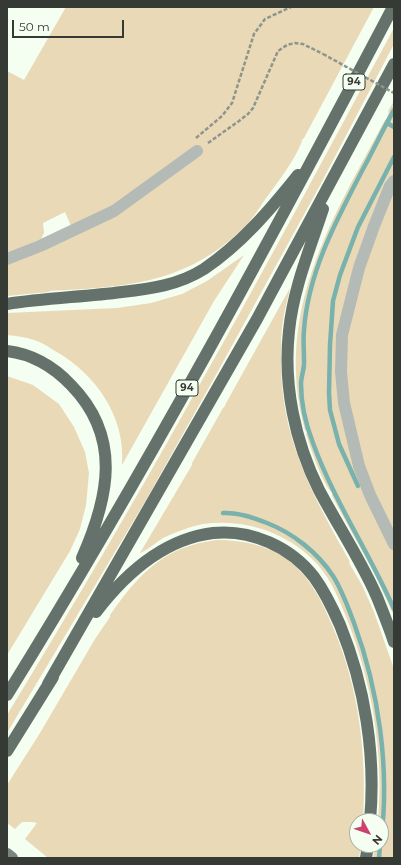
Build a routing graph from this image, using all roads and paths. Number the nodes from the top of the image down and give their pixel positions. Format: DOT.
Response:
graph roads {
  1 [pos="291,7"];
  2 [pos="394,7"];
  3 [pos="394,64"];
  4 [pos="394,93"];
  5 [pos="196,145"];
  6 [pos="315,156"];
  7 [pos="334,178"];
  8 [pos="394,181"];
  9 [pos="7,260"];
  10 [pos="7,304"];
  11 [pos="7,351"];
  12 [pos="394,544"];
  13 [pos="55,617"];
  14 [pos="394,642"];
  15 [pos="48,684"];
  16 [pos="7,695"];
  17 [pos="7,751"];
  18 [pos="370,813"];
  1 -- 5 [label="path"];
  2 -- 6 [label="highway, 94"];
  3 -- 7 [label="highway, 94"];
  4 -- 5 [label="path, bridge"];
  5 -- 9 [label="lane"];
  6 -- 10 [label="highway"];
  6 -- 13 [label="highway, 94"];
  7 -- 14 [label="highway, 94"];
  7 -- 15 [label="highway"];
  8 -- 12 [label="lane"];
  11 -- 13 [label="highway"];
  13 -- 16 [label="highway, 94"];
  15 -- 17 [label="highway"];
  15 -- 18 [label="highway"];
}
